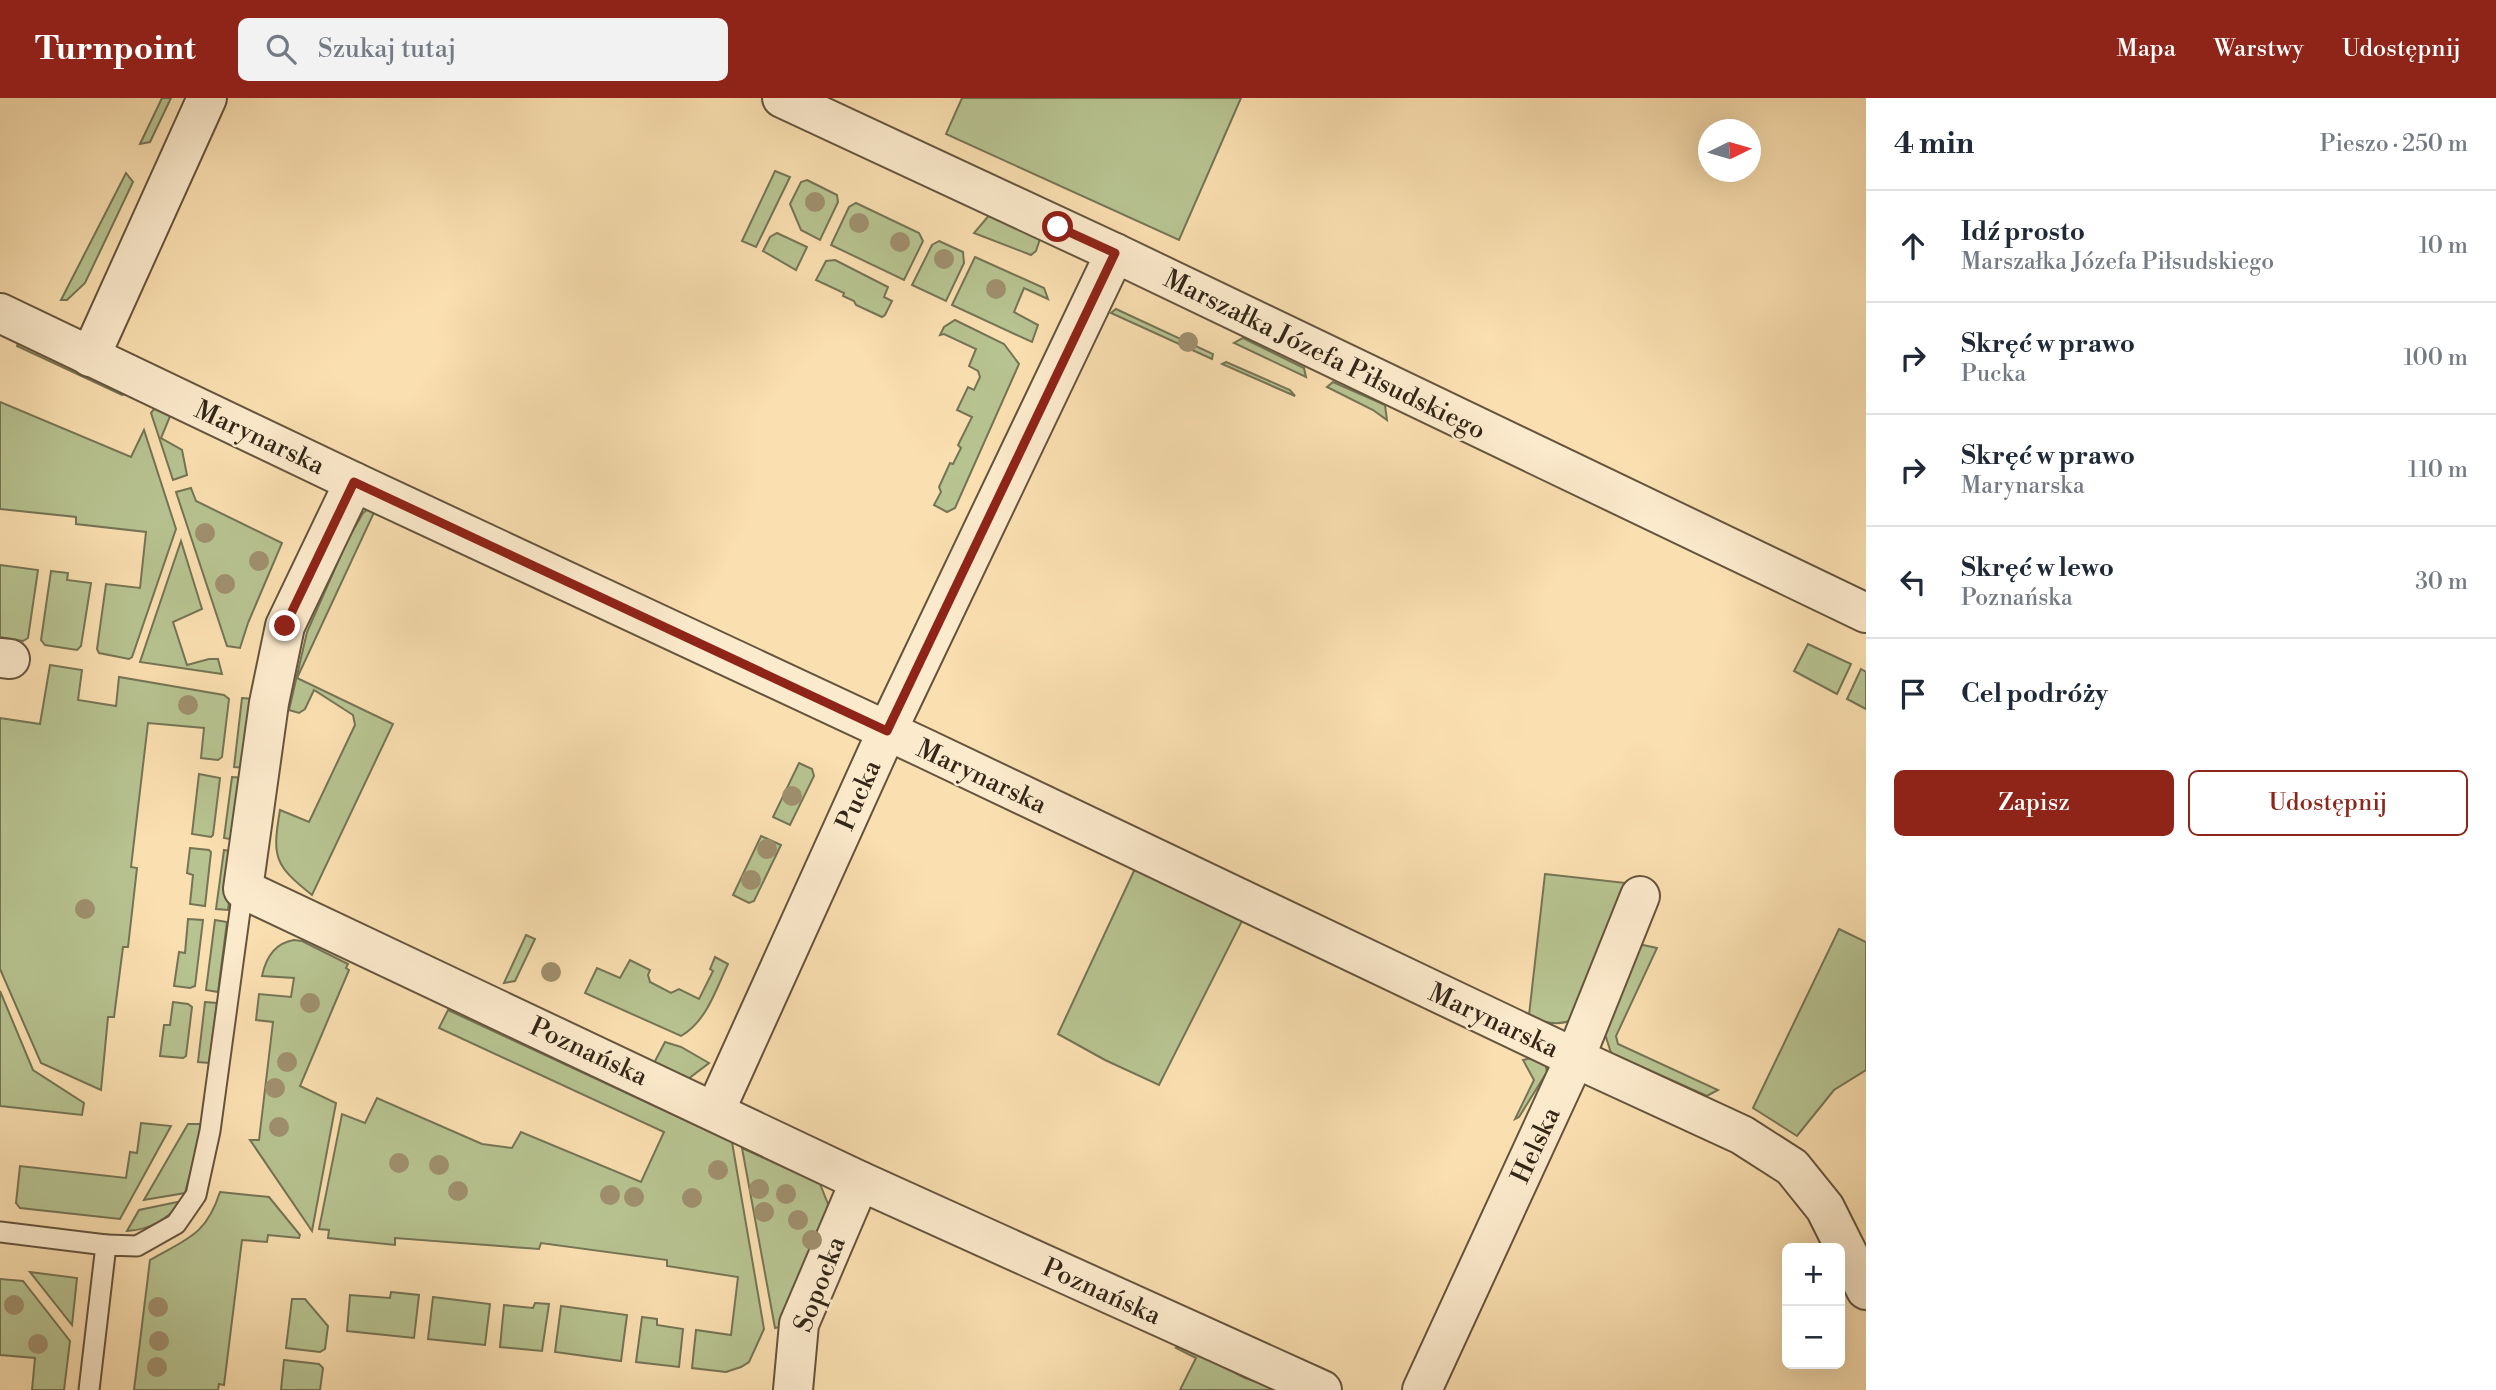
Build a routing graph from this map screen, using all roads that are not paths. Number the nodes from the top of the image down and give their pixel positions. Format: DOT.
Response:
graph roads {
  1 [pos="207,98"];
  2 [pos="782,98"];
  3 [pos="1115,253"];
  4 [pos="3,323"];
  5 [pos="90,357"];
  6 [pos="354,482"];
  7 [pos="1866,613"];
  8 [pos="887,731"];
  9 [pos="243,889"];
  10 [pos="1640,896"];
  11 [pos="1575,1058"];
  12 [pos="715,1111"];
  13 [pos="860,1181"];
  14 [pos="0,1232"];
  15 [pos="106,1245"];
  16 [pos="1866,1290"];
  17 [pos="89,1390"];
  18 [pos="793,1390"];
  19 [pos="1322,1390"];
  20 [pos="1423,1390"];
  1 -- 5 [label="street"];
  2 -- 3 [label="street, Marszałka Józefa Piłsudskiego"];
  3 -- 7 [label="street, Marszałka Józefa Piłsudskiego"];
  3 -- 8 [label="street, Pucka"];
  4 -- 5 [label="street, Marynarska"];
  5 -- 6 [label="street, Marynarska"];
  6 -- 8 [label="street, Marynarska"];
  6 -- 9 [label="street"];
  8 -- 11 [label="street, Marynarska"];
  8 -- 12 [label="street, Pucka"];
  9 -- 12 [label="street, Poznańska"];
  9 -- 15 [label="lane"];
  10 -- 11 [label="street, Helska"];
  11 -- 16 [label="street, Marynarska"];
  11 -- 20 [label="street, Helska"];
  12 -- 13 [label="street, Poznańska"];
  13 -- 18 [label="street, Sopocka"];
  13 -- 19 [label="street, Poznańska"];
  14 -- 15 [label="lane"];
  15 -- 17 [label="lane"];
}
